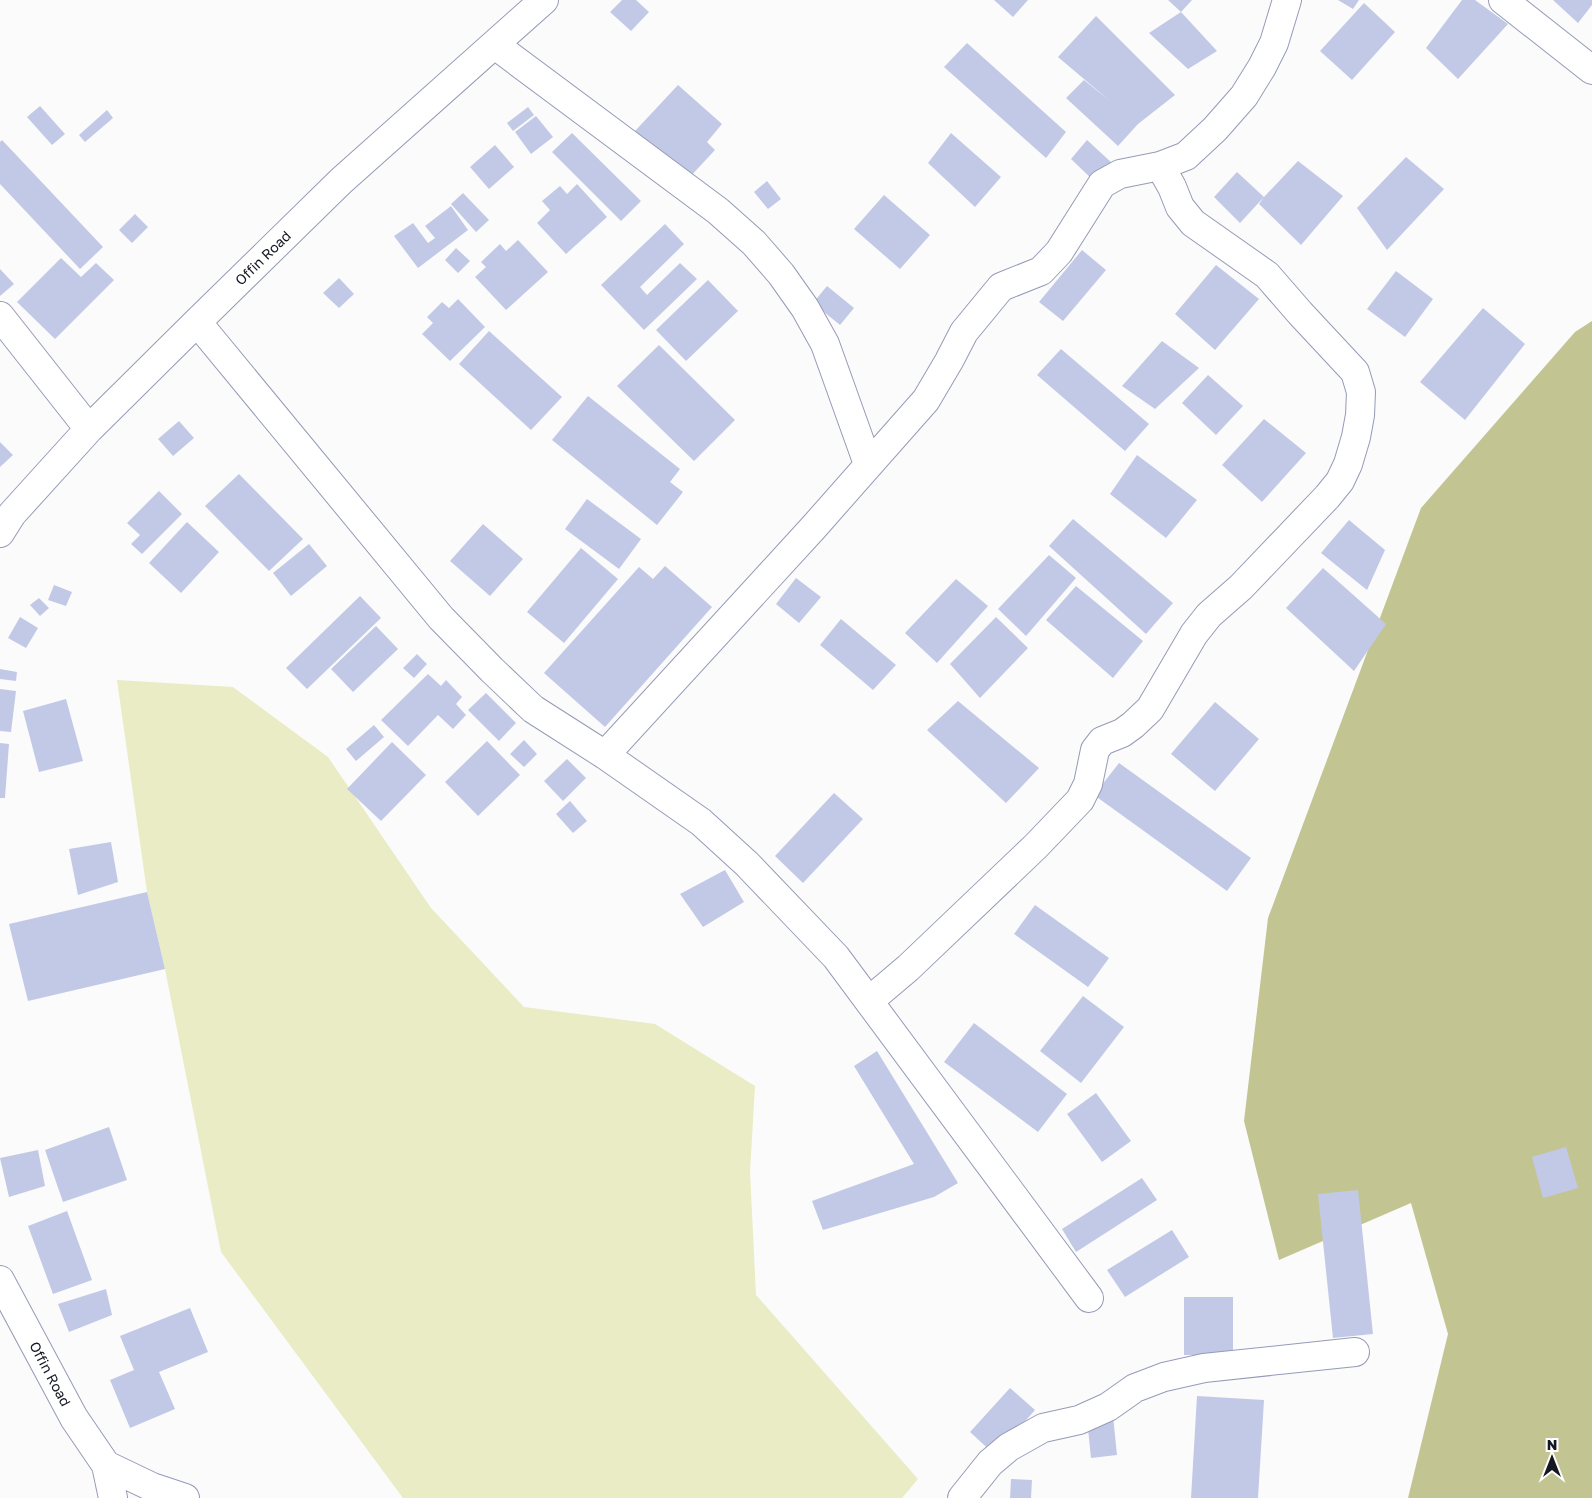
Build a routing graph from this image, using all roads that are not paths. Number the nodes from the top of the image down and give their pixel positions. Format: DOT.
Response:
graph roads {
  1 [pos="544,0"];
  2 [pos="1288,0"];
  3 [pos="1503,0"];
  4 [pos="495,44"];
  5 [pos="1592,70"];
  6 [pos="1160,166"];
  7 [pos="0,316"];
  8 [pos="198,322"];
  9 [pos="89,429"];
  10 [pos="868,464"];
  11 [pos="0,533"];
  12 [pos="604,756"];
  13 [pos="869,1001"];
  14 [pos="0,1280"];
  15 [pos="1089,1298"];
  16 [pos="1356,1352"];
  17 [pos="106,1465"];
  18 [pos="113,1498"];
  19 [pos="185,1498"];
  20 [pos="962,1498"];
  1 -- 4 [label="street, Offin Road"];
  2 -- 6 [label="street"];
  3 -- 5 [label="street"];
  4 -- 8 [label="street, Offin Road"];
  4 -- 10 [label="street"];
  6 -- 10 [label="street"];
  6 -- 13 [label="street"];
  7 -- 9 [label="street"];
  8 -- 9 [label="street, Offin Road"];
  8 -- 12 [label="street"];
  9 -- 11 [label="street, Offin Road"];
  10 -- 12 [label="street"];
  12 -- 13 [label="street"];
  13 -- 15 [label="street"];
  14 -- 17 [label="street, Offin Road"];
  16 -- 20 [label="street"];
  17 -- 18 [label="street"];
  17 -- 19 [label="street"];
}
